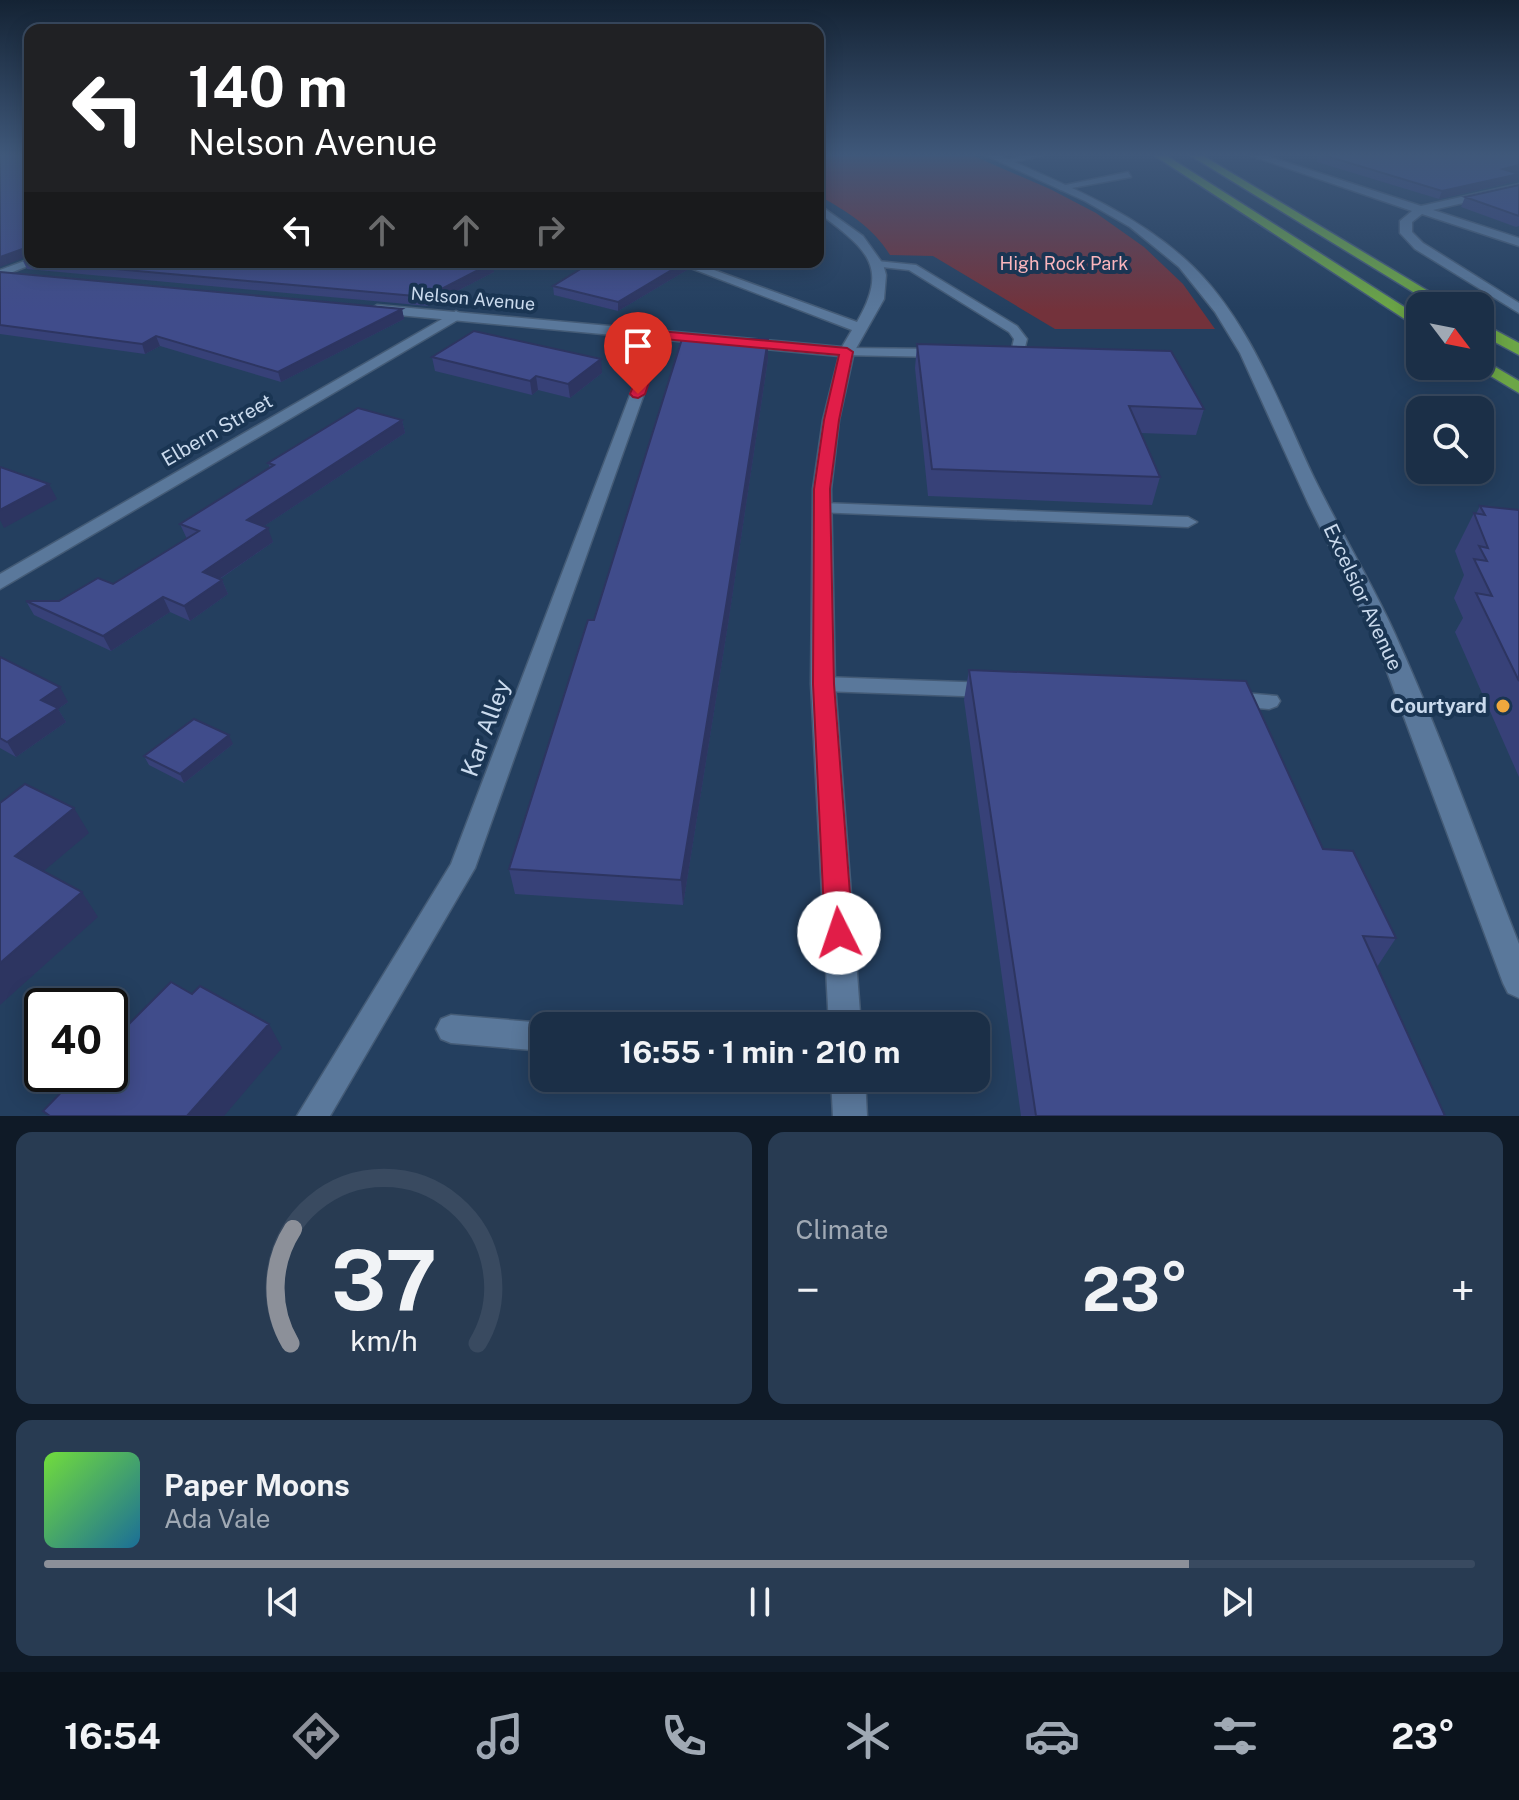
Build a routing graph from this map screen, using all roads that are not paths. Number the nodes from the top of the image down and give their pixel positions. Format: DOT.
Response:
graph roads {
  1 [pos="1100,206"];
  2 [pos="1238,206"];
  3 [pos="1280,206"];
  4 [pos="1408,206"];
  5 [pos="1438,206"];
  6 [pos="1420,210"];
  7 [pos="824,212"];
  8 [pos="1519,242"];
  9 [pos="877,264"];
  10 [pos="697,268"];
  11 [pos="33,270"];
  12 [pos="1,274"];
  13 [pos="1423,292"];
  14 [pos="361,308"];
  15 [pos="1519,309"];
  16 [pos="456,315"];
  17 [pos="1406,315"];
  18 [pos="862,329"];
  19 [pos="659,335"];
  20 [pos="1494,335"];
  21 [pos="1519,350"];
  22 [pos="847,352"];
  23 [pos="954,353"];
  24 [pos="982,353"];
  25 [pos="1494,372"];
  26 [pos="1519,388"];
  27 [pos="822,508"];
  28 [pos="1188,522"];
  29 [pos="0,583"];
  30 [pos="823,684"];
  31 [pos="1018,691"];
  32 [pos="1205,699"];
  33 [pos="1269,701"];
  34 [pos="1519,983"];
  35 [pos="844,1012"];
  36 [pos="451,1029"];
  37 [pos="530,1036"];
  38 [pos="849,1092"];
  39 [pos="313,1116"];
  40 [pos="850,1116"];
  1 -- 34 [label="street, Excelsior Avenue"];
  2 -- 17 [label="highway"];
  3 -- 13 [label="highway"];
  4 -- 6 [label="street"];
  5 -- 6 [label="street"];
  6 -- 8 [label="street"];
  6 -- 15 [label="street"];
  7 -- 9 [label="street"];
  9 -- 18 [label="street"];
  9 -- 24 [label="lane"];
  10 -- 18 [label="street"];
  11 -- 12 [label="street"];
  14 -- 16 [label="street, Nelson Avenue"];
  16 -- 19 [label="street, Nelson Avenue"];
  16 -- 29 [label="street, Elbern Street"];
  18 -- 22 [label="street"];
  19 -- 22 [label="street, Nelson Avenue"];
  19 -- 39 [label="lane, Kar Alley"];
  20 -- 21 [label="highway"];
  22 -- 23 [label="lane"];
  22 -- 27 [label="street"];
  25 -- 26 [label="highway"];
  27 -- 28 [label="lane"];
  27 -- 30 [label="street"];
  30 -- 31 [label="lane"];
  30 -- 35 [label="street"];
  32 -- 33 [label="lane"];
  36 -- 37 [label="lane"];
  38 -- 40 [label="street"];
}
